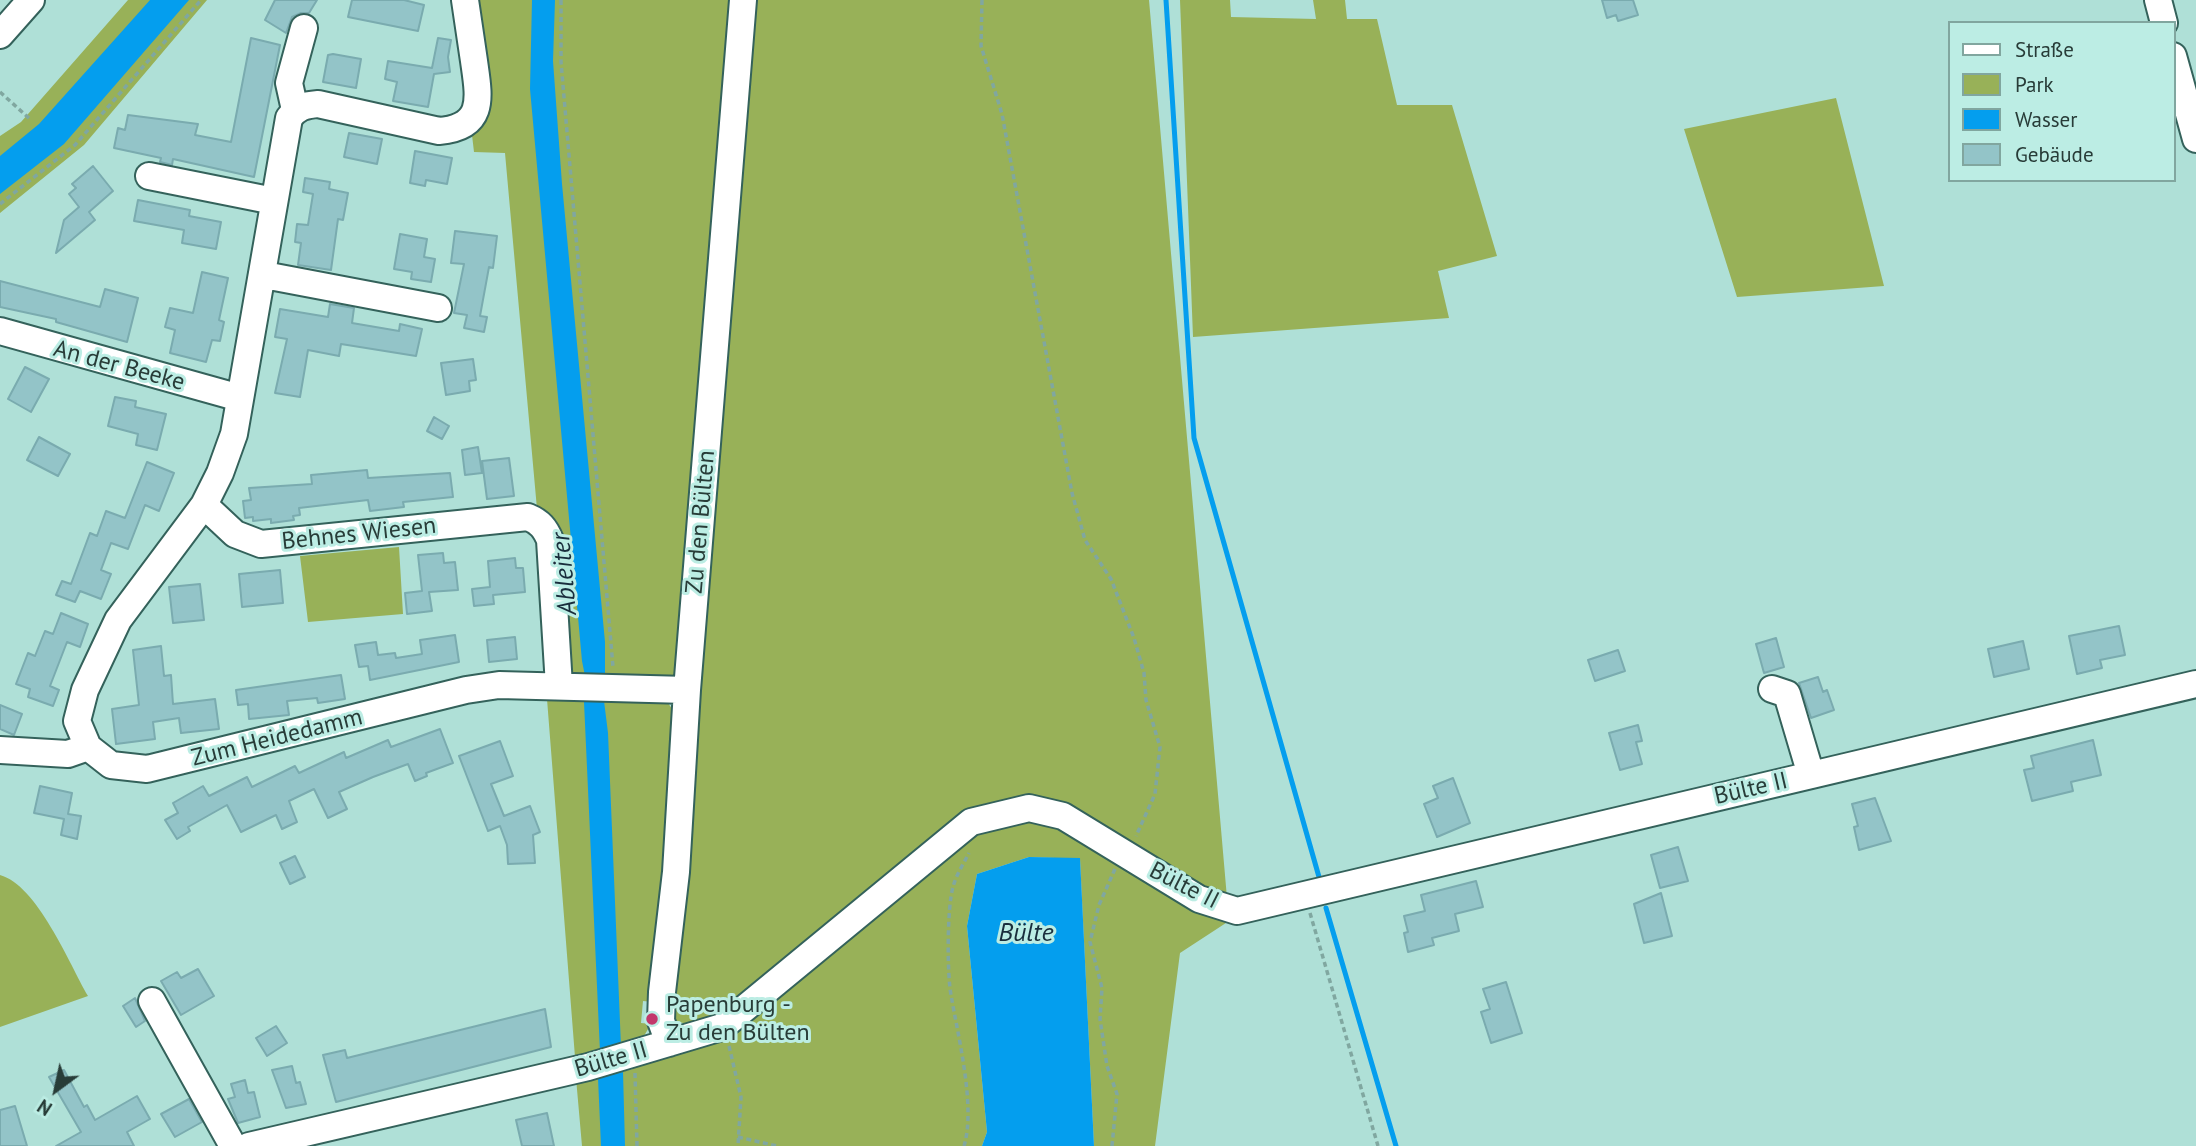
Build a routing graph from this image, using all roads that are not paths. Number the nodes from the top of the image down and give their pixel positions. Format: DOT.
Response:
graph roads {
  1 [pos="31,0"];
  2 [pos="465,0"];
  3 [pos="743,0"];
  4 [pos="2158,0"];
  5 [pos="2163,21"];
  6 [pos="304,28"];
  7 [pos="0,35"];
  8 [pos="2175,62"];
  9 [pos="295,110"];
  10 [pos="2196,139"];
  11 [pos="149,176"];
  12 [pos="274,201"];
  13 [pos="264,275"];
  14 [pos="438,307"];
  15 [pos="0,331"];
  16 [pos="240,398"];
  17 [pos="204,505"];
  18 [pos="2196,684"];
  19 [pos="559,686"];
  20 [pos="687,690"];
  21 [pos="1772,690"];
  22 [pos="88,747"];
  23 [pos="0,750"];
  24 [pos="1811,775"];
  25 [pos="152,1001"];
  26 [pos="669,1043"];
  27 [pos="233,1146"];
  28 [pos="249,1146"];
  1 -- 7 [label="street"];
  2 -- 9 [label="street"];
  3 -- 20 [label="street, Zu den Bülten"];
  4 -- 5 [label="street"];
  6 -- 9 [label="street"];
  8 -- 10 [label="street"];
  9 -- 12 [label="street"];
  11 -- 12 [label="street"];
  12 -- 13 [label="street"];
  13 -- 14 [label="street"];
  13 -- 16 [label="street"];
  15 -- 16 [label="street, An der Beeke"];
  16 -- 17 [label="street"];
  17 -- 19 [label="street, Behnes Wiesen"];
  17 -- 22 [label="street"];
  18 -- 24 [label="street, Bülte II"];
  19 -- 20 [label="street, Zum Heidedamm"];
  19 -- 22 [label="street, Zum Heidedamm"];
  20 -- 26 [label="street, Zu den Bülten"];
  21 -- 24 [label="street"];
  22 -- 23 [label="street"];
  24 -- 26 [label="street, Bülte II"];
  25 -- 27 [label="street"];
  26 -- 28 [label="street, Bülte II"];
}
